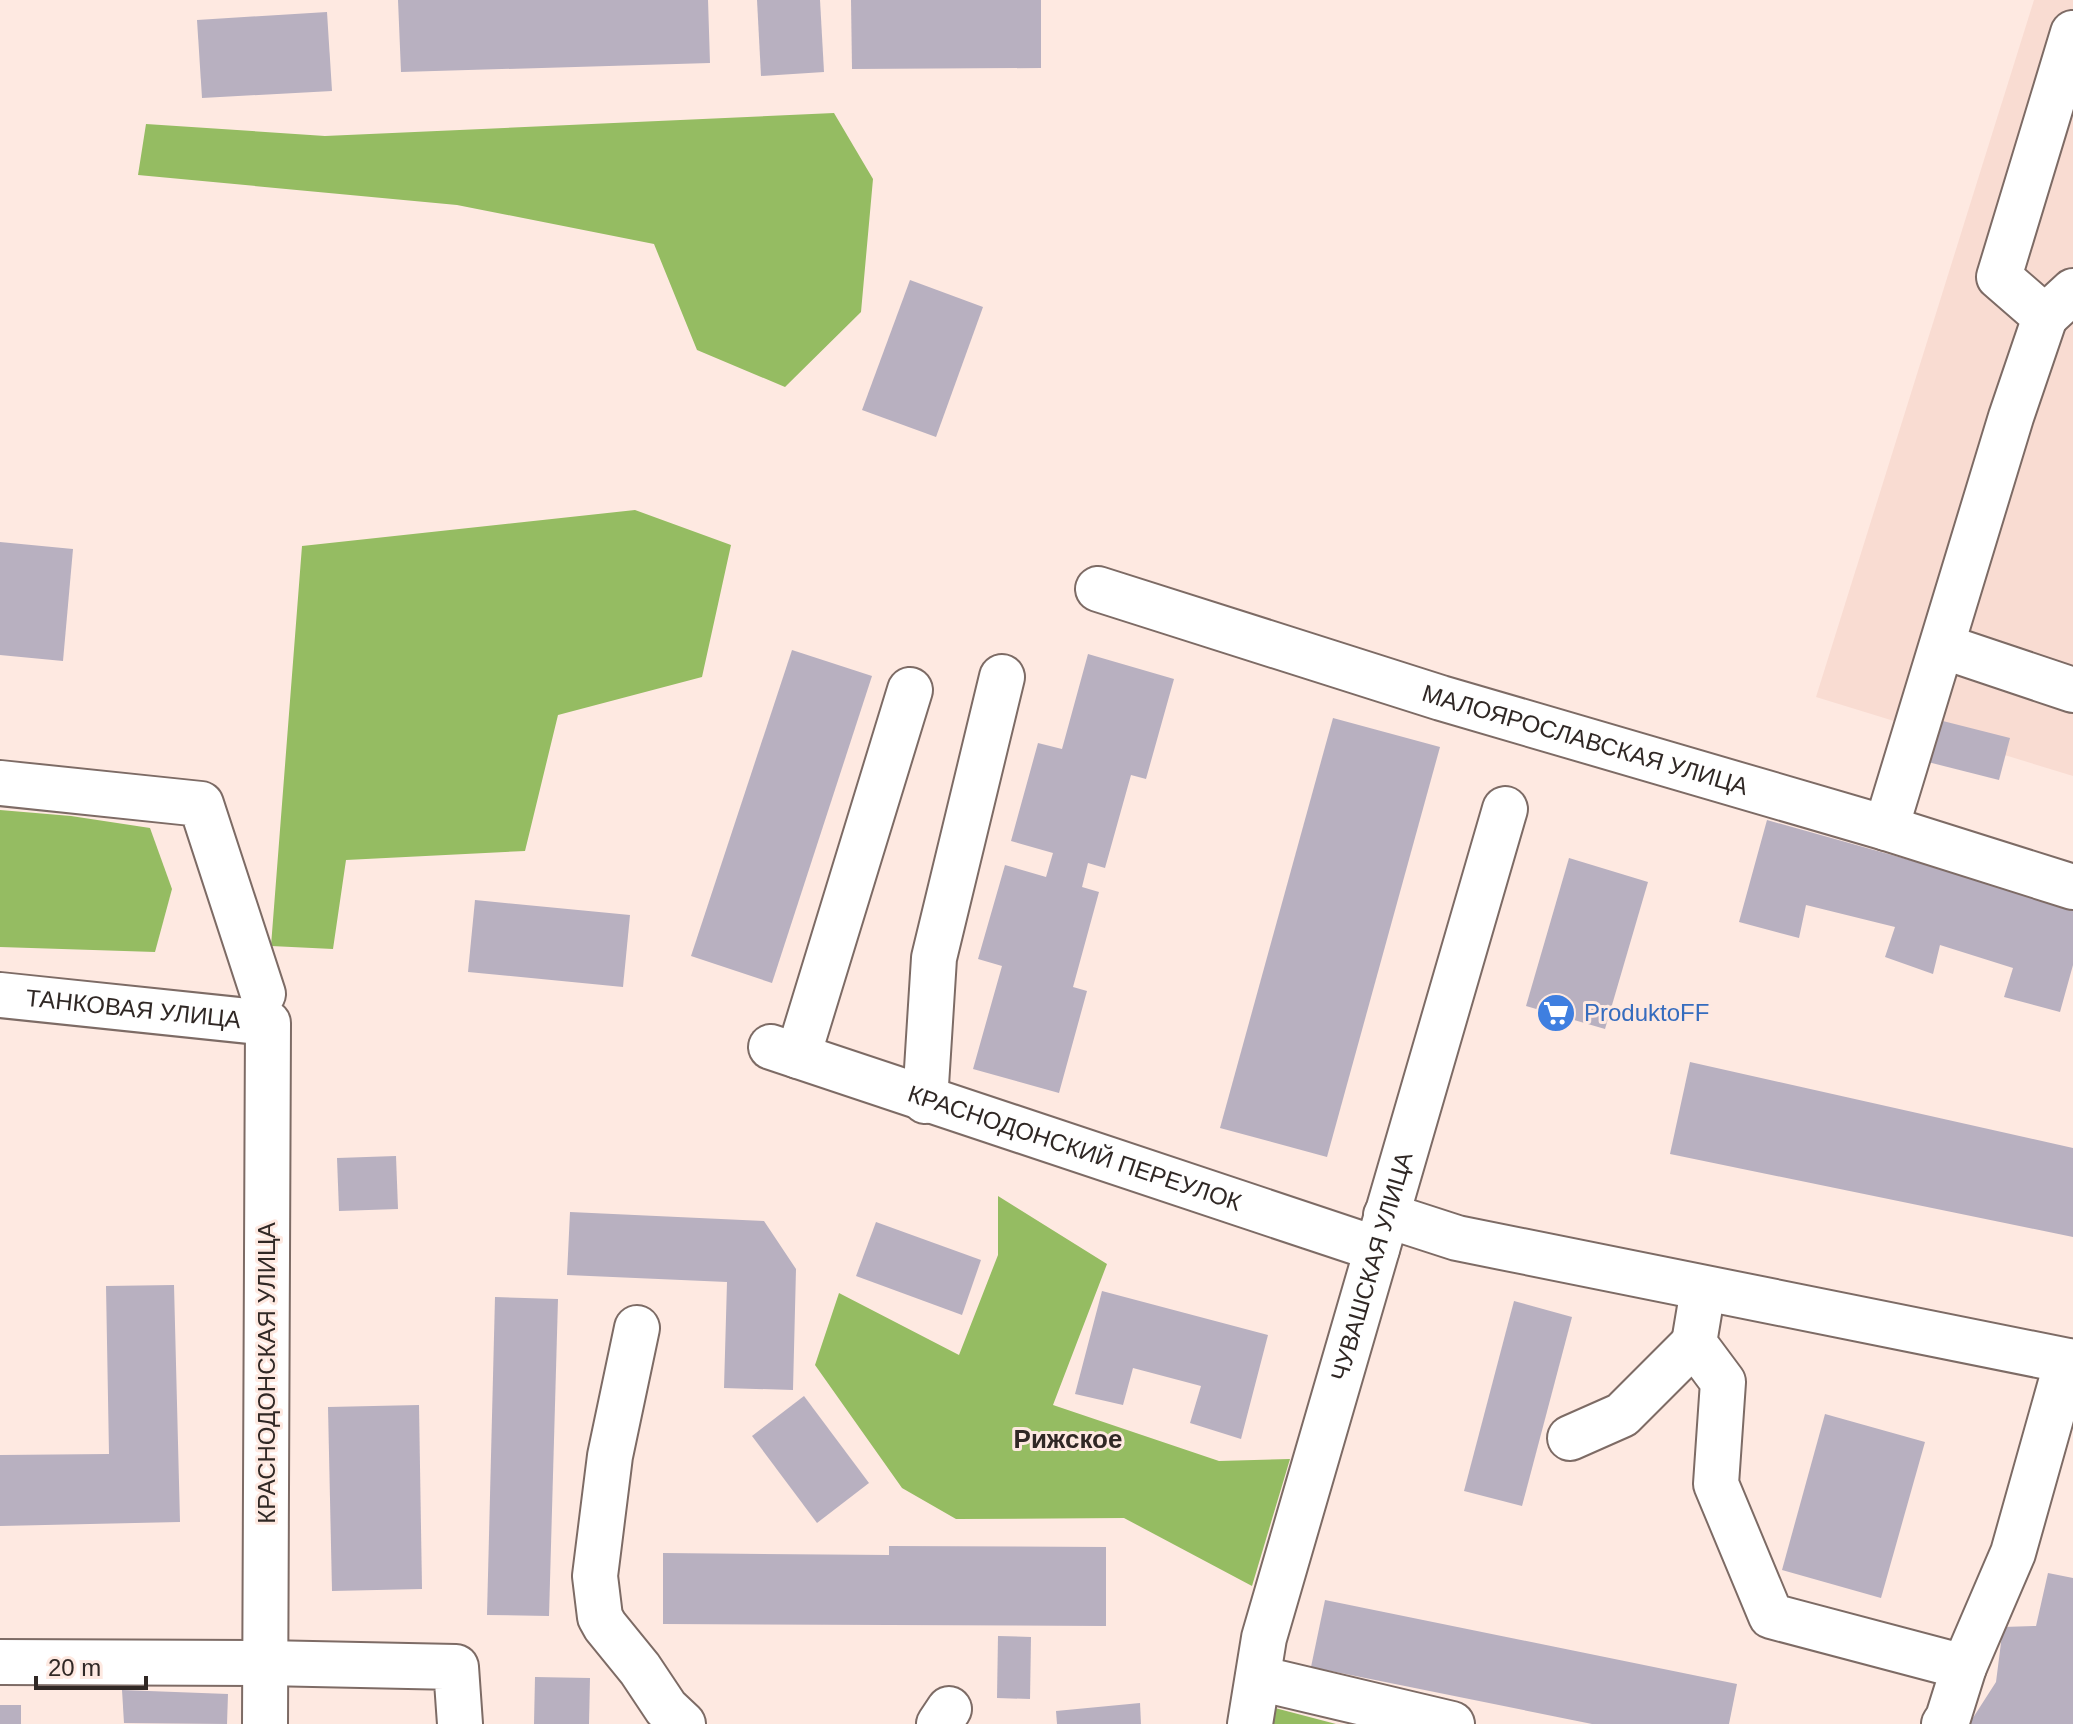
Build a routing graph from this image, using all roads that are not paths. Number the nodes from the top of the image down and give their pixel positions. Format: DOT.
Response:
graph roads {
  1 [pos="2073,33"];
  2 [pos="2064,311"];
  3 [pos="1098,589"];
  4 [pos="1942,646"];
  5 [pos="1002,677"];
  6 [pos="910,690"];
  7 [pos="2073,690"];
  8 [pos="0,783"];
  9 [pos="1505,809"];
  10 [pos="1886,828"];
  11 [pos="2073,887"];
  12 [pos="0,995"];
  13 [pos="266,1008"];
  14 [pos="925,1101"];
  15 [pos="1382,1232"];
  16 [pos="1703,1289"];
  17 [pos="637,1328"];
  18 [pos="1694,1343"];
  19 [pos="2070,1361"];
  20 [pos="1570,1438"];
  21 [pos="0,1662"];
  22 [pos="265,1663"];
  23 [pos="1964,1667"];
  24 [pos="1258,1678"];
  25 [pos="265,1724"];
  26 [pos="460,1724"];
  27 [pos="683,1724"];
  28 [pos="1250,1724"];
  29 [pos="1452,1724"];
  30 [pos="1944,1724"];
  1 -- 2 [label="street"];
  2 -- 4 [label="street"];
  3 -- 10 [label="street, МАЛОЯРОСЛАВСКАЯ УЛИЦА"];
  4 -- 7 [label="street"];
  4 -- 10 [label="street"];
  5 -- 14 [label="street"];
  6 -- 14 [label="street, КРАСНОДОНСКИЙ ПЕРЕУЛОК"];
  8 -- 13 [label="street, КРАСНОДОНСКАЯ УЛИЦА"];
  9 -- 15 [label="street, ЧУВАШСКАЯ УЛИЦА"];
  10 -- 11 [label="street, МАЛОЯРОСЛАВСКАЯ УЛИЦА"];
  12 -- 13 [label="street, ТАНКОВАЯ УЛИЦА"];
  13 -- 22 [label="street, КРАСНОДОНСКАЯ УЛИЦА"];
  14 -- 15 [label="street, КРАСНОДОНСКИЙ ПЕРЕУЛОК"];
  15 -- 16 [label="street, КРАСНОДОНСКИЙ ПЕРЕУЛОК"];
  15 -- 24 [label="street, ЧУВАШСКАЯ УЛИЦА"];
  16 -- 18 [label="street"];
  16 -- 19 [label="street, КРАСНОДОНСКИЙ ПЕРЕУЛОК"];
  17 -- 27 [label="street"];
  18 -- 20 [label="street"];
  18 -- 23 [label="street"];
  19 -- 23 [label="street"];
  21 -- 22 [label="street"];
  22 -- 25 [label="street, КРАСНОДОНСКАЯ УЛИЦА"];
  22 -- 26 [label="street"];
  23 -- 30 [label="street"];
  24 -- 28 [label="street, ЧУВАШСКАЯ УЛИЦА"];
  24 -- 29 [label="street"];
}
